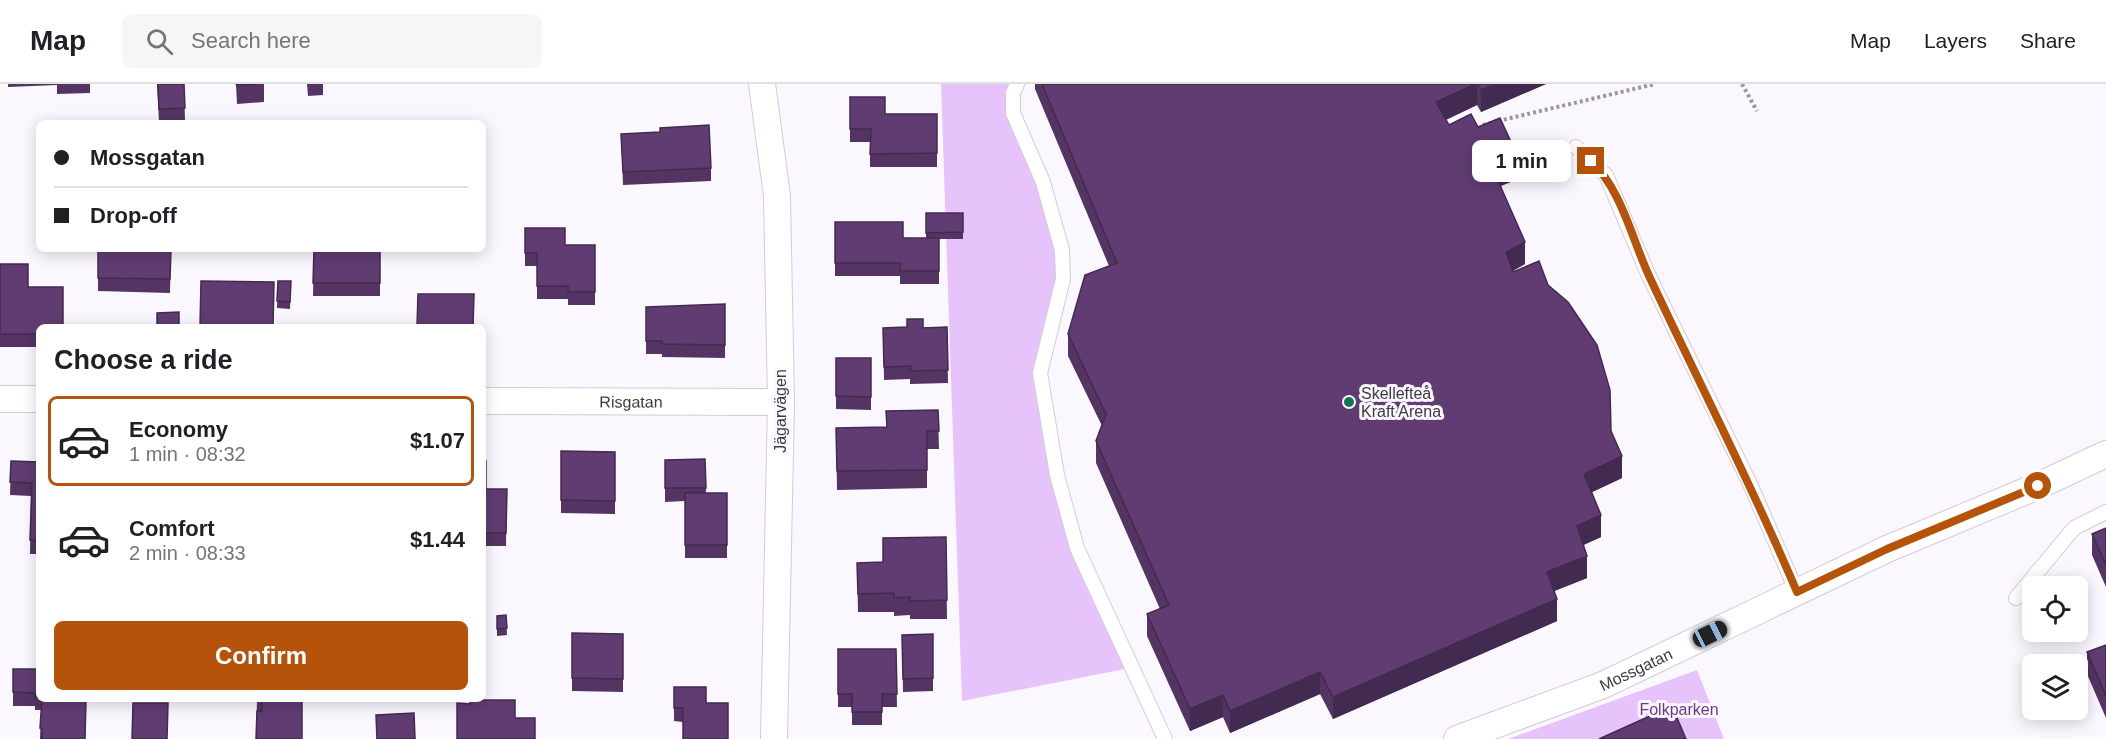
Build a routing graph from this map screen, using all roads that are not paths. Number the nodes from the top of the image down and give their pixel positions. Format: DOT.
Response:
graph roads {
  1 [pos="762,84"];
  2 [pos="1017,84"];
  3 [pos="1576,147"];
  4 [pos="0,399"];
  5 [pos="36,399"];
  6 [pos="486,400"];
  7 [pos="781,402"];
  8 [pos="2106,454"];
  9 [pos="2106,512"];
  10 [pos="1797,592"];
  11 [pos="2016,598"];
  12 [pos="774,739"];
  13 [pos="1165,739"];
  14 [pos="1457,739"];
  1 -- 7 [label="street, Jägarvägen"];
  2 -- 13 [label="lane"];
  3 -- 10 [label="lane"];
  4 -- 5 [label="street"];
  6 -- 7 [label="street, Risgatan"];
  7 -- 12 [label="street, Jägarvägen"];
  8 -- 10 [label="street, Mossgatan"];
  9 -- 11 [label="lane"];
  10 -- 14 [label="street, Mossgatan"];
}
